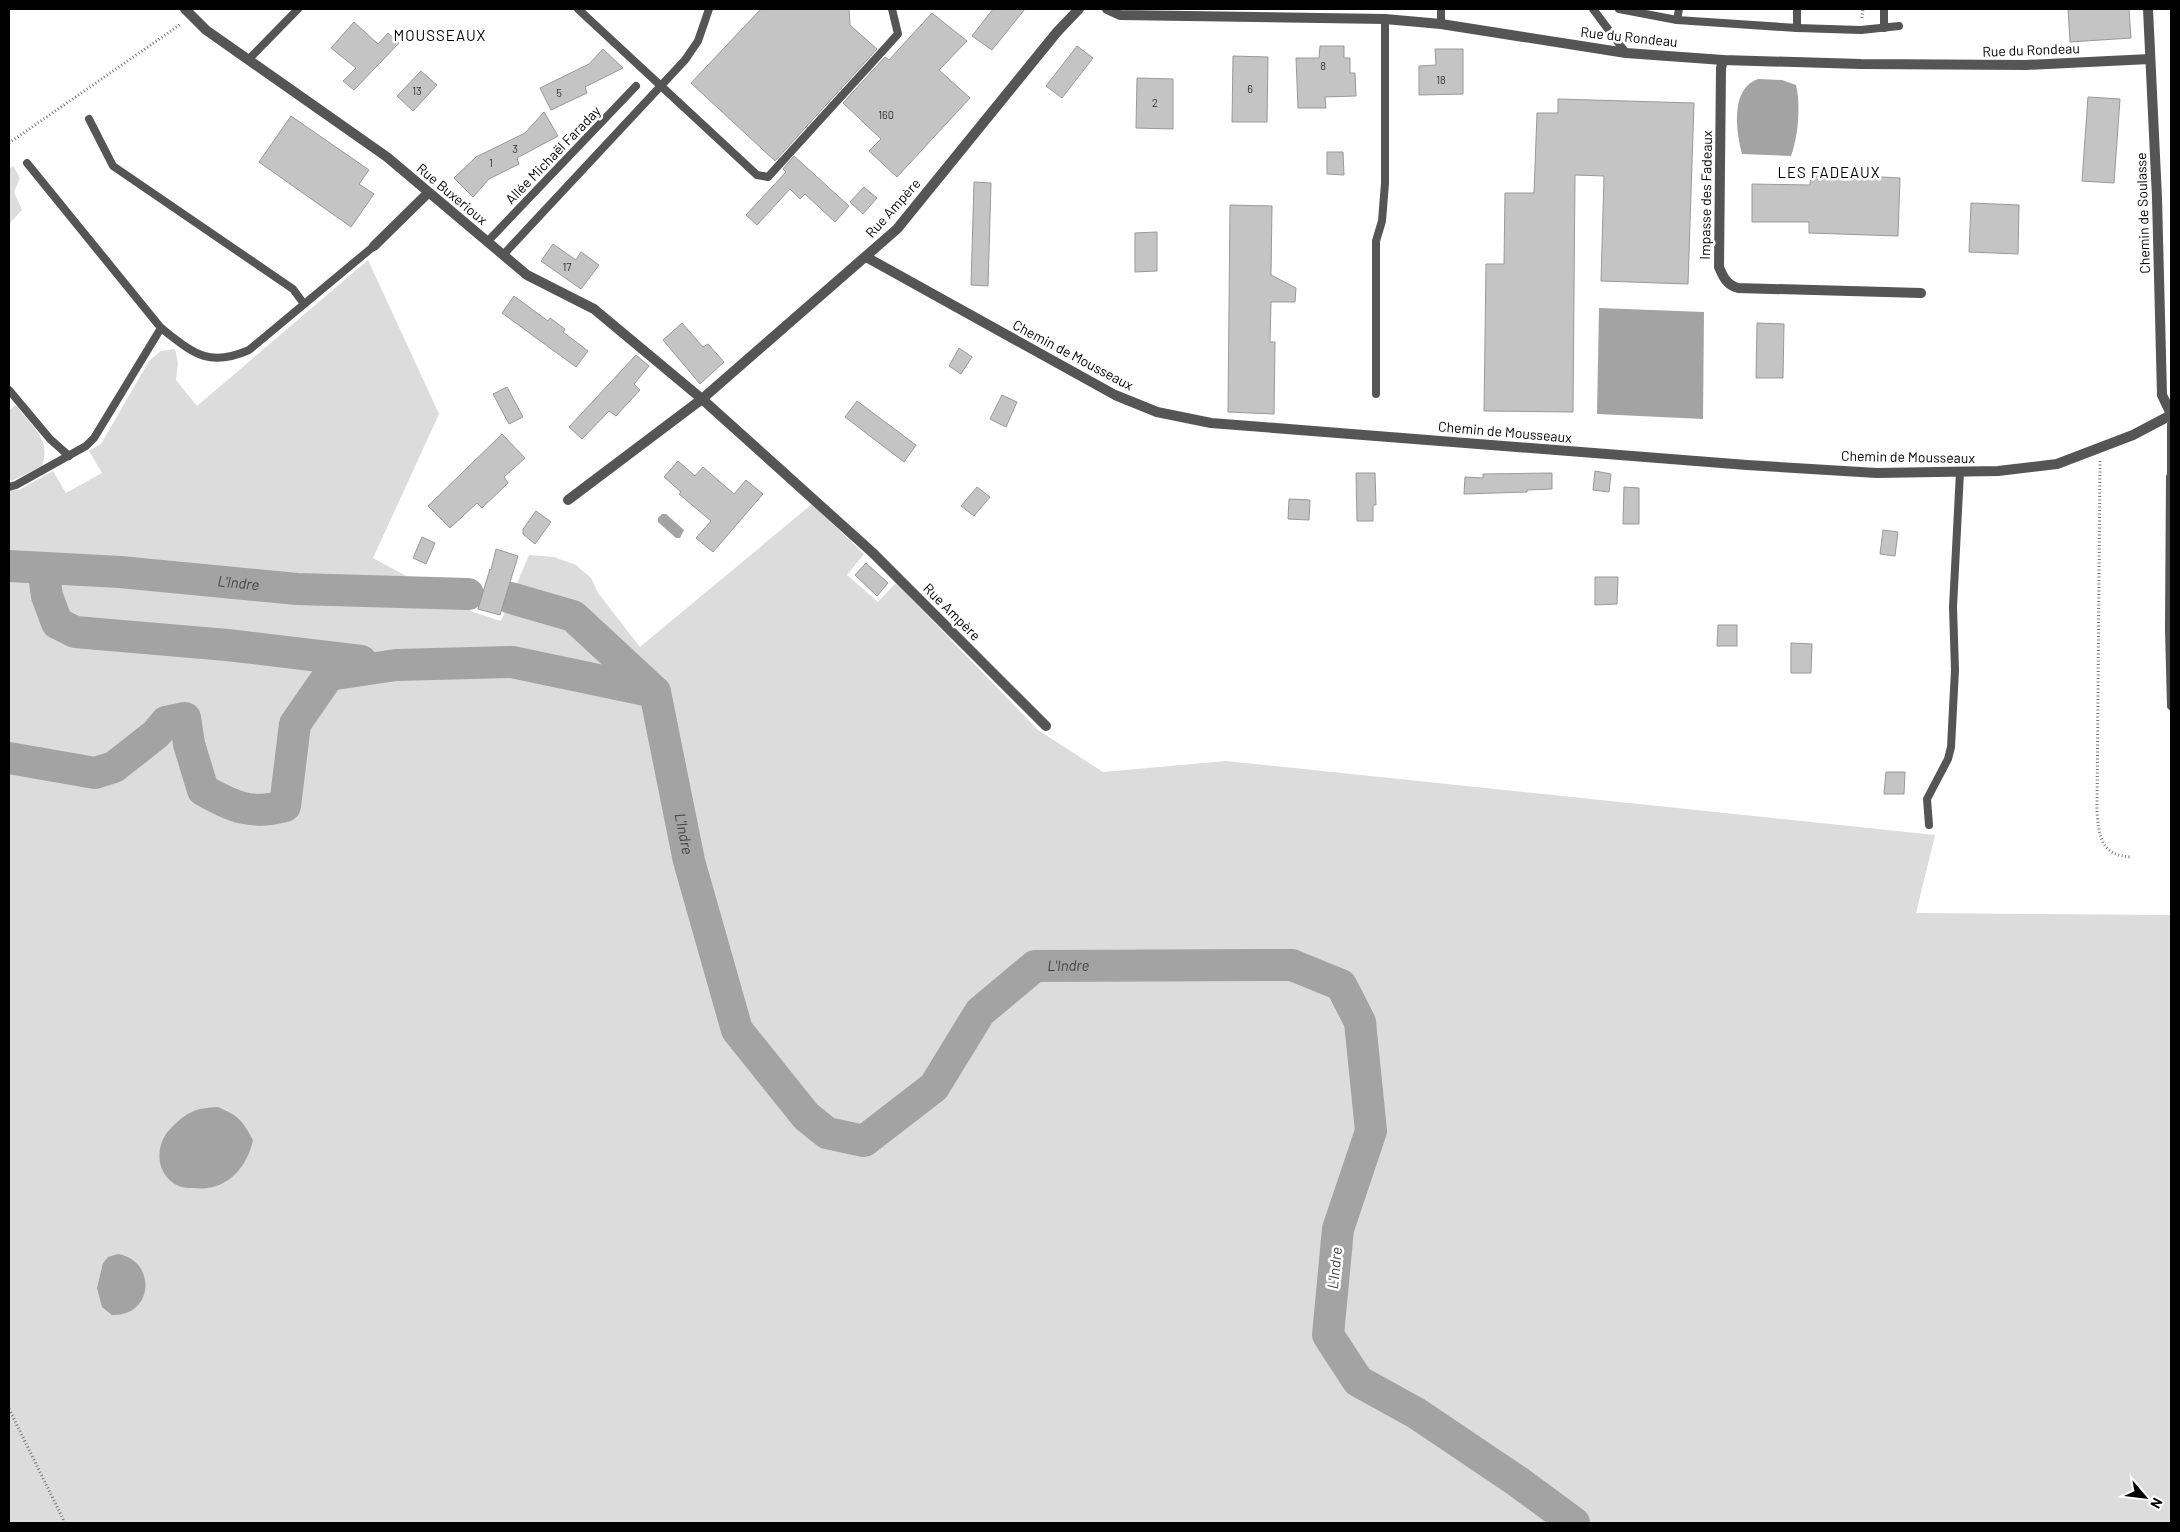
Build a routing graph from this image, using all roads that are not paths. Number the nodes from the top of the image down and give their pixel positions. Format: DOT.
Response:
graph roads {
  1 [pos="298,9"];
  2 [pos="578,9"];
  3 [pos="709,9"];
  4 [pos="892,9"];
  5 [pos="1079,9"];
  6 [pos="1107,9"];
  7 [pos="1441,9"];
  8 [pos="1593,9"];
  9 [pos="1619,9"];
  10 [pos="1679,9"];
  11 [pos="1797,9"];
  12 [pos="1884,9"];
  13 [pos="2148,9"];
  14 [pos="188,13"];
  15 [pos="1385,20"];
  16 [pos="1677,20"];
  17 [pos="1441,24"];
  18 [pos="1899,26"];
  19 [pos="1797,28"];
  20 [pos="1884,28"];
  21 [pos="1626,53"];
  22 [pos="2150,59"];
  23 [pos="248,60"];
  24 [pos="1723,60"];
  25 [pos="636,86"];
  26 [pos="661,88"];
  27 [pos="89,119"];
  28 [pos="27,163"];
  29 [pos="428,193"];
  30 [pos="488,241"];
  31 [pos="374,246"];
  32 [pos="503,255"];
  33 [pos="866,257"];
  34 [pos="1921,293"];
  35 [pos="304,304"];
  36 [pos="161,328"];
  37 [pos="9,390"];
  38 [pos="1376,394"];
  39 [pos="702,399"];
  40 [pos="2171,415"];
  41 [pos="2171,425"];
  42 [pos="69,456"];
  43 [pos="1960,472"];
  44 [pos="2170,477"];
  45 [pos="9,486"];
  46 [pos="568,500"];
  47 [pos="2170,629"];
  48 [pos="2171,706"];
  49 [pos="1046,726"];
  50 [pos="1928,825"];
  1 -- 23 [label="lane"];
  2 -- 26 [label="lane"];
  3 -- 26 [label="lane"];
  4 -- 26 [label="lane"];
  5 -- 33 [label="street, Rue Ampère"];
  6 -- 15 [label="street, Rue du Rondeau"];
  7 -- 17 [label="lane"];
  8 -- 21 [label="lane"];
  9 -- 16 [label="lane"];
  10 -- 16 [label="lane"];
  11 -- 19 [label="lane"];
  12 -- 20 [label="lane"];
  13 -- 22 [label="street, Chemin de Soulasse"];
  14 -- 23 [label="street, Rue Buxerioux"];
  15 -- 17 [label="street, Rue du Rondeau"];
  15 -- 38 [label="lane"];
  16 -- 19 [label="lane"];
  17 -- 21 [label="street, Rue du Rondeau"];
  18 -- 20 [label="lane"];
  19 -- 20 [label="lane"];
  21 -- 24 [label="street, Rue du Rondeau"];
  22 -- 24 [label="street, Rue du Rondeau"];
  22 -- 40 [label="street, Chemin de Soulasse"];
  23 -- 29 [label="street, Rue Buxerioux"];
  24 -- 34 [label="street, Impasse des Fadeaux"];
  25 -- 30 [label="lane, Allée Michaël Faraday"];
  26 -- 32 [label="lane"];
  27 -- 35 [label="lane"];
  28 -- 36 [label="lane"];
  29 -- 30 [label="street, Rue Buxerioux"];
  29 -- 31 [label="street"];
  30 -- 32 [label="street, Rue Buxerioux"];
  31 -- 35 [label="lane"];
  32 -- 39 [label="street, Rue Buxerioux"];
  33 -- 39 [label="street, Rue Ampère"];
  33 -- 43 [label="street, Chemin de Mousseaux"];
  35 -- 36 [label="lane"];
  36 -- 42 [label="lane"];
  37 -- 42 [label="lane"];
  39 -- 46 [label="street, Rue Ampère"];
  39 -- 49 [label="street, Rue Ampère"];
  40 -- 43 [label="street, Chemin de Mousseaux"];
  41 -- 44 [label="lane"];
  42 -- 45 [label="lane"];
  43 -- 50 [label="lane"];
  44 -- 47 [label="lane"];
  47 -- 48 [label="lane"];
}
